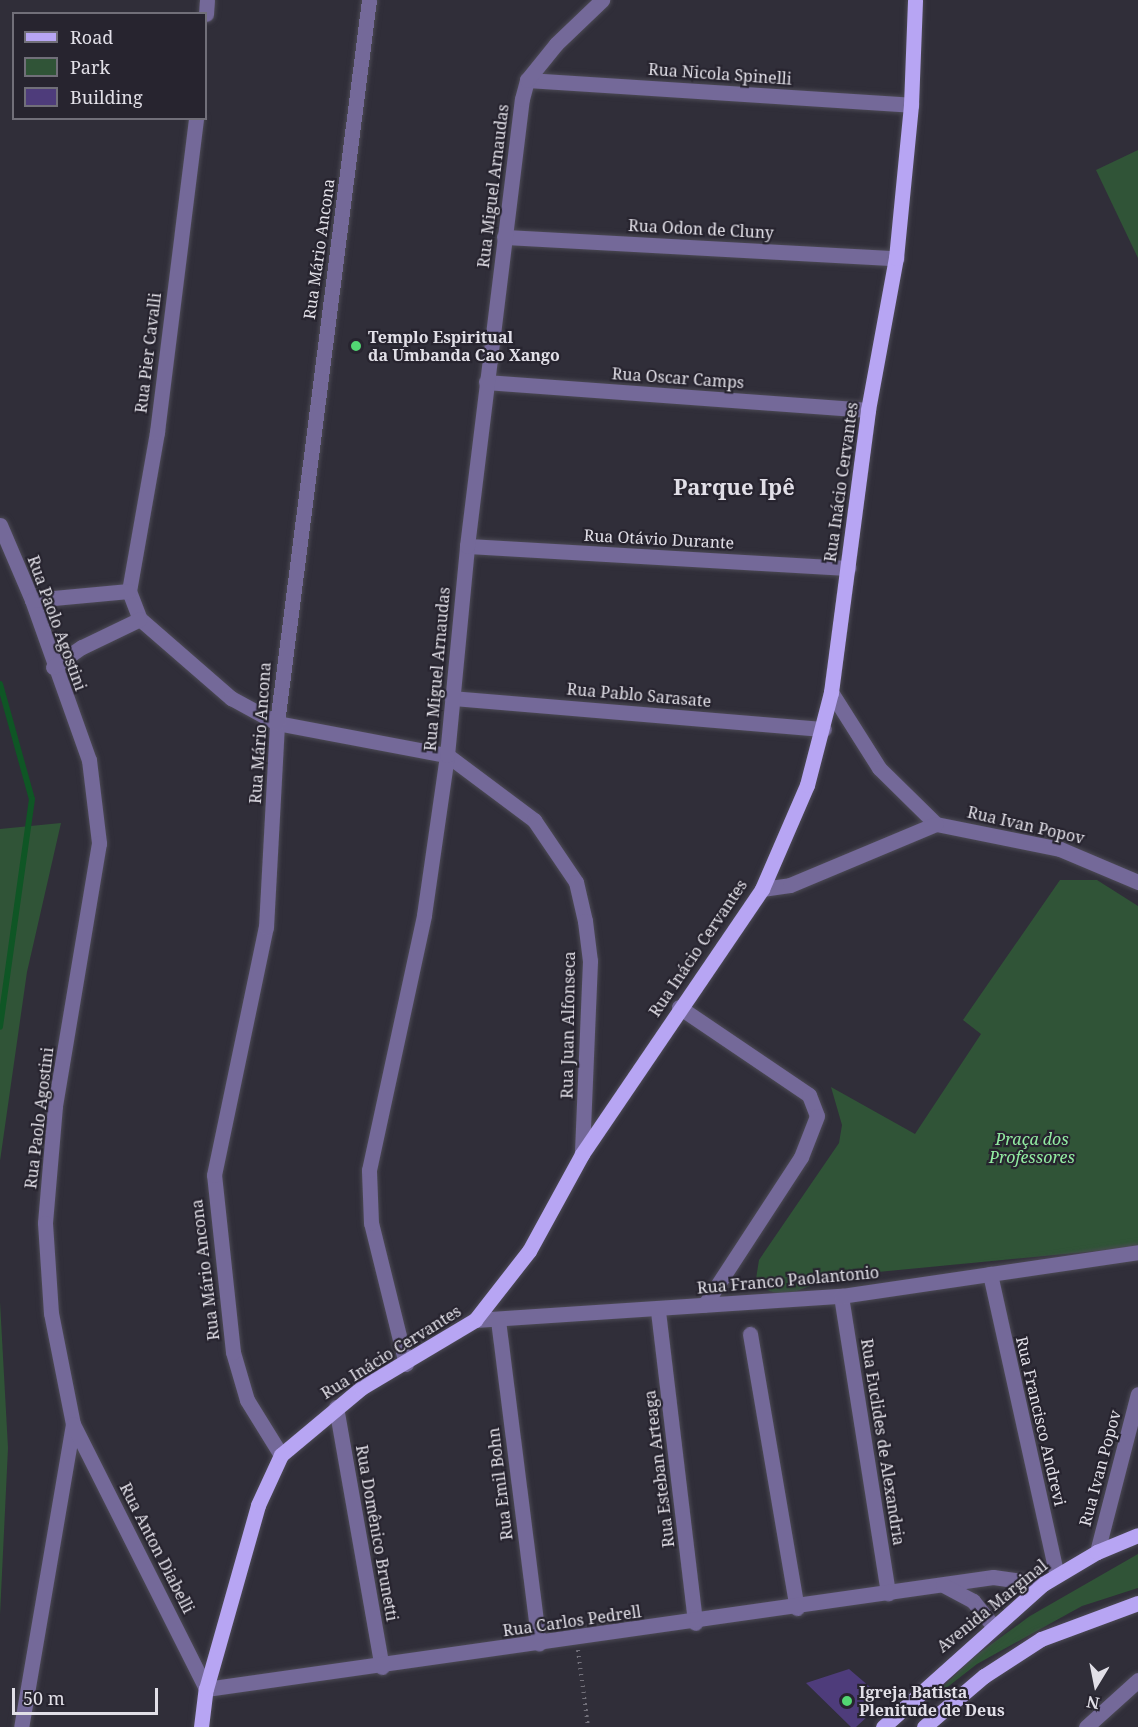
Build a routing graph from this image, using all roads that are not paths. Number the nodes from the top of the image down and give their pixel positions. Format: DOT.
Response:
graph roads {
  1 [pos="369,0"];
  2 [pos="602,0"];
  3 [pos="915,0"];
  4 [pos="527,80"];
  5 [pos="911,105"];
  6 [pos="196,120"];
  7 [pos="504,237"];
  8 [pos="896,258"];
  9 [pos="486,382"];
  10 [pos="868,410"];
  11 [pos="0,525"];
  12 [pos="467,546"];
  13 [pos="848,568"];
  14 [pos="129,591"];
  15 [pos="32,600"];
  16 [pos="140,619"];
  17 [pos="53,667"];
  18 [pos="831,692"];
  19 [pos="452,698"];
  20 [pos="277,723"];
  21 [pos="824,729"];
  22 [pos="447,754"];
  23 [pos="936,824"];
  24 [pos="1138,882"];
  25 [pos="762,889"];
  26 [pos="679,1007"];
  27 [pos="582,1154"];
  28 [pos="1138,1252"];
  29 [pos="990,1274"];
  30 [pos="841,1296"];
  31 [pos="705,1305"];
  32 [pos="658,1311"];
  33 [pos="475,1320"];
  34 [pos="498,1320"];
  35 [pos="750,1334"];
  36 [pos="406,1364"];
  37 [pos="1138,1394"];
  38 [pos="336,1407"];
  39 [pos="74,1424"];
  40 [pos="281,1455"];
  41 [pos="1138,1535"];
  42 [pos="1097,1552"];
  43 [pos="1057,1575"];
  44 [pos="1043,1584"];
  45 [pos="943,1585"];
  46 [pos="888,1593"];
  47 [pos="1138,1603"];
  48 [pos="797,1608"];
  49 [pos="695,1623"];
  50 [pos="993,1626"];
  51 [pos="539,1642"];
  52 [pos="382,1667"];
  53 [pos="1138,1680"];
  54 [pos="206,1689"];
  55 [pos="21,1727"];
  56 [pos="201,1727"];
  57 [pos="883,1727"];
  58 [pos="924,1727"];
  59 [pos="1086,1727"];
  1 -- 20 [label="street, Rua Mário Ancona"];
  2 -- 4 [label="street"];
  3 -- 5 [label="main road, Rua Inácio Cervantes"];
  4 -- 5 [label="street, Rua Nicola Spinelli"];
  4 -- 7 [label="street, Rua Miguel Arnaudas"];
  5 -- 8 [label="main road, Rua Inácio Cervantes"];
  6 -- 14 [label="street, Rua Pier Cavalli"];
  7 -- 8 [label="street, Rua Odon de Cluny"];
  7 -- 9 [label="street, Rua Miguel Arnaudas"];
  8 -- 10 [label="main road, Rua Inácio Cervantes"];
  9 -- 10 [label="street, Rua Oscar Camps"];
  9 -- 12 [label="street, Rua Miguel Arnaudas"];
  10 -- 13 [label="main road, Rua Inácio Cervantes"];
  11 -- 15 [label="street, Rua Paolo Agostini"];
  12 -- 13 [label="street, Rua Otávio Durante"];
  12 -- 19 [label="street, Rua Miguel Arnaudas"];
  13 -- 18 [label="main road, Rua Inácio Cervantes"];
  14 -- 15 [label="street"];
  14 -- 16 [label="street, Rua Juan Alfonseca"];
  15 -- 17 [label="street, Rua Paolo Agostini"];
  16 -- 17 [label="street"];
  16 -- 20 [label="street, Rua Juan Alfonseca"];
  17 -- 39 [label="street, Rua Paolo Agostini"];
  18 -- 21 [label="main road, Rua Inácio Cervantes"];
  18 -- 23 [label="street"];
  19 -- 21 [label="street, Rua Pablo Sarasate"];
  19 -- 22 [label="street, Rua Miguel Arnaudas"];
  20 -- 22 [label="street, Rua Juan Alfonseca"];
  20 -- 40 [label="street, Rua Mário Ancona"];
  21 -- 25 [label="main road, Rua Inácio Cervantes"];
  22 -- 27 [label="street, Rua Juan Alfonseca"];
  22 -- 36 [label="street, Rua Miguel Arnaudas"];
  23 -- 24 [label="street, Rua Ivan Popov"];
  23 -- 25 [label="street"];
  25 -- 26 [label="main road, Rua Inácio Cervantes"];
  26 -- 27 [label="main road, Rua Inácio Cervantes"];
  26 -- 31 [label="street"];
  27 -- 33 [label="main road, Rua Inácio Cervantes"];
  28 -- 29 [label="street, Rua Franco Paolantonio"];
  29 -- 30 [label="street, Rua Franco Paolantonio"];
  29 -- 43 [label="street, Rua Francisco Andrevi"];
  30 -- 31 [label="street, Rua Franco Paolantonio"];
  30 -- 46 [label="street, Rua Euclides de Alexandria"];
  31 -- 32 [label="street, Rua Franco Paolantonio"];
  32 -- 34 [label="street, Rua Franco Paolantonio"];
  32 -- 49 [label="street, Rua Esteban Arteaga"];
  33 -- 34 [label="street, Rua Franco Paolantonio"];
  33 -- 36 [label="main road, Rua Inácio Cervantes"];
  34 -- 51 [label="street, Rua Emil Bohn"];
  35 -- 48 [label="street"];
  36 -- 38 [label="main road, Rua Inácio Cervantes"];
  37 -- 42 [label="street, Rua Ivan Popov"];
  38 -- 40 [label="main road, Rua Inácio Cervantes"];
  38 -- 52 [label="street, Rua Domênico Brunetti"];
  39 -- 54 [label="street, Rua Anton Diabelli"];
  39 -- 55 [label="street, Rua Paolo Agostini"];
  40 -- 54 [label="main road, Rua Inácio Cervantes"];
  41 -- 42 [label="main road, Avenida Marginal"];
  42 -- 43 [label="main road, Avenida Marginal"];
  43 -- 44 [label="main road, Avenida Marginal"];
  44 -- 45 [label="street, Rua Carlos Pedrell"];
  44 -- 50 [label="main road, Avenida Marginal"];
  45 -- 46 [label="street, Rua Carlos Pedrell"];
  45 -- 50 [label="street"];
  46 -- 48 [label="street, Rua Carlos Pedrell"];
  47 -- 58 [label="main road"];
  48 -- 49 [label="street, Rua Carlos Pedrell"];
  49 -- 51 [label="street, Rua Carlos Pedrell"];
  50 -- 57 [label="main road, Avenida Marginal"];
  51 -- 52 [label="street, Rua Carlos Pedrell"];
  52 -- 54 [label="street, Rua Carlos Pedrell"];
  53 -- 59 [label="street"];
  54 -- 56 [label="main road, Rua Inácio Cervantes"];
}
